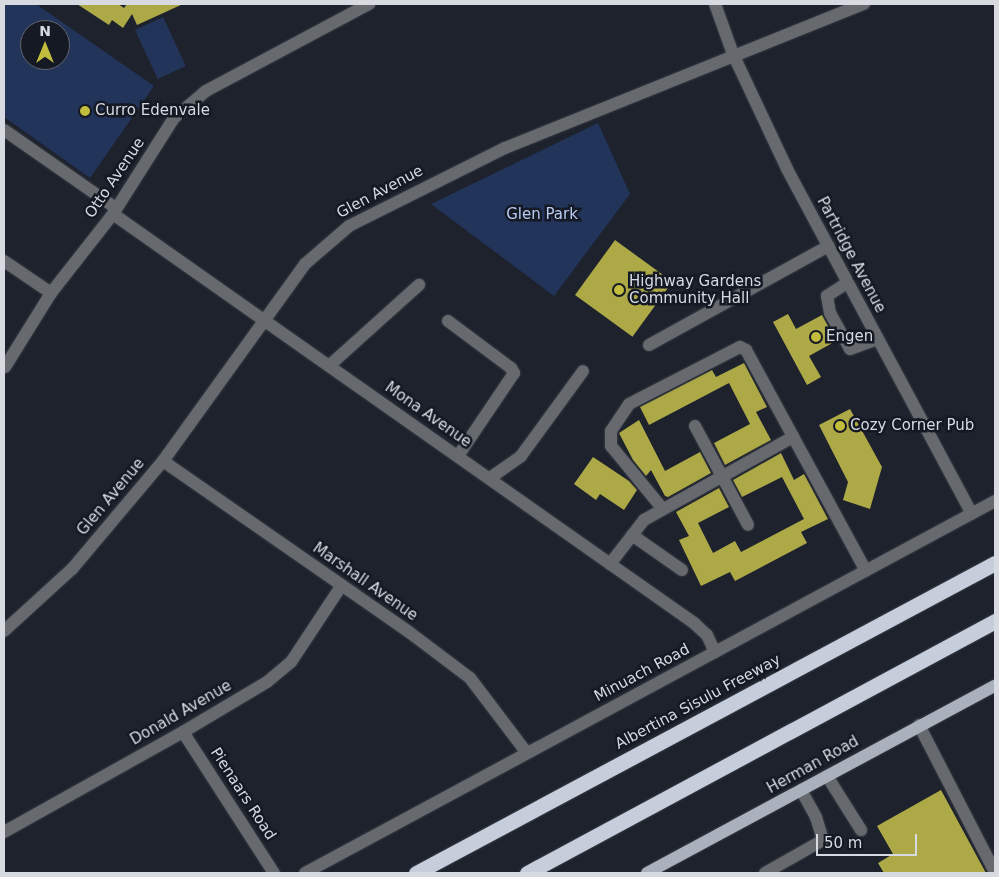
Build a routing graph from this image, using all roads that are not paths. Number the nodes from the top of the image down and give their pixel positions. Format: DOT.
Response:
graph roads {
  1 [pos="369,4"];
  2 [pos="715,4"];
  3 [pos="864,4"];
  4 [pos="734,54"];
  5 [pos="4,130"];
  6 [pos="115,211"];
  7 [pos="828,246"];
  8 [pos="4,261"];
  9 [pos="848,283"];
  10 [pos="419,286"];
  11 [pos="51,293"];
  12 [pos="265,319"];
  13 [pos="448,321"];
  14 [pos="877,339"];
  15 [pos="649,346"];
  16 [pos="330,365"];
  17 [pos="5,367"];
  18 [pos="583,371"];
  19 [pos="695,426"];
  20 [pos="793,437"];
  21 [pos="458,456"];
  22 [pos="163,460"];
  23 [pos="722,475"];
  24 [pos="490,478"];
  25 [pos="995,501"];
  26 [pos="662,508"];
  27 [pos="972,514"];
  28 [pos="748,524"];
  29 [pos="632,535"];
  30 [pos="995,562"];
  31 [pos="610,564"];
  32 [pos="682,570"];
  33 [pos="866,571"];
  34 [pos="342,586"];
  35 [pos="995,621"];
  36 [pos="4,631"];
  37 [pos="715,652"];
  38 [pos="993,688"];
  39 [pos="919,725"];
  40 [pos="183,732"];
  41 [pos="527,753"];
  42 [pos="827,776"];
  43 [pos="801,790"];
  44 [pos="861,830"];
  45 [pos="4,832"];
  46 [pos="995,872"];
  47 [pos="274,873"];
  48 [pos="305,873"];
  49 [pos="416,873"];
  50 [pos="527,873"];
  51 [pos="647,873"];
  52 [pos="765,873"];
  1 -- 6 [label="street, Otto Avenue"];
  2 -- 4 [label="street, Partridge Avenue"];
  3 -- 4 [label="street, Glen Avenue"];
  4 -- 7 [label="street, Partridge Avenue"];
  4 -- 12 [label="street, Glen Avenue"];
  5 -- 6 [label="street, Mona Avenue"];
  6 -- 11 [label="street, Otto Avenue"];
  6 -- 12 [label="street, Mona Avenue"];
  7 -- 9 [label="street, Partridge Avenue"];
  7 -- 15 [label="street"];
  8 -- 11 [label="street"];
  9 -- 14 [label="street, Partridge Avenue"];
  9 -- 14 [label="street"];
  10 -- 16 [label="street"];
  11 -- 17 [label="street, Otto Avenue"];
  12 -- 16 [label="street, Mona Avenue"];
  12 -- 22 [label="street, Glen Avenue"];
  13 -- 21 [label="street"];
  14 -- 27 [label="street, Partridge Avenue"];
  16 -- 21 [label="street, Mona Avenue"];
  18 -- 24 [label="street"];
  19 -- 23 [label="street"];
  20 -- 23 [label="street"];
  20 -- 26 [label="street"];
  20 -- 33 [label="street"];
  21 -- 24 [label="street, Mona Avenue"];
  22 -- 34 [label="street, Marshall Avenue"];
  22 -- 36 [label="street, Glen Avenue"];
  23 -- 26 [label="street"];
  23 -- 28 [label="street"];
  24 -- 31 [label="street, Mona Avenue"];
  25 -- 27 [label="street, Minuach Road"];
  26 -- 29 [label="street"];
  27 -- 33 [label="street, Minuach Road"];
  29 -- 31 [label="street"];
  29 -- 32 [label="street"];
  30 -- 49 [label="highway, Albertina Sisulu Freeway"];
  31 -- 37 [label="street, Mona Avenue"];
  33 -- 37 [label="street, Minuach Road"];
  34 -- 40 [label="street, Donald Avenue"];
  34 -- 41 [label="street, Marshall Avenue"];
  35 -- 50 [label="highway"];
  37 -- 41 [label="street, Minuach Road"];
  38 -- 39 [label="main road, Herman Road"];
  39 -- 42 [label="main road, Herman Road"];
  39 -- 46 [label="street"];
  40 -- 45 [label="street, Donald Avenue"];
  40 -- 47 [label="street, Pienaars Road"];
  41 -- 48 [label="street, Minuach Road"];
  42 -- 43 [label="main road, Herman Road"];
  42 -- 44 [label="street"];
  43 -- 51 [label="main road, Herman Road"];
  43 -- 52 [label="street"];
}
